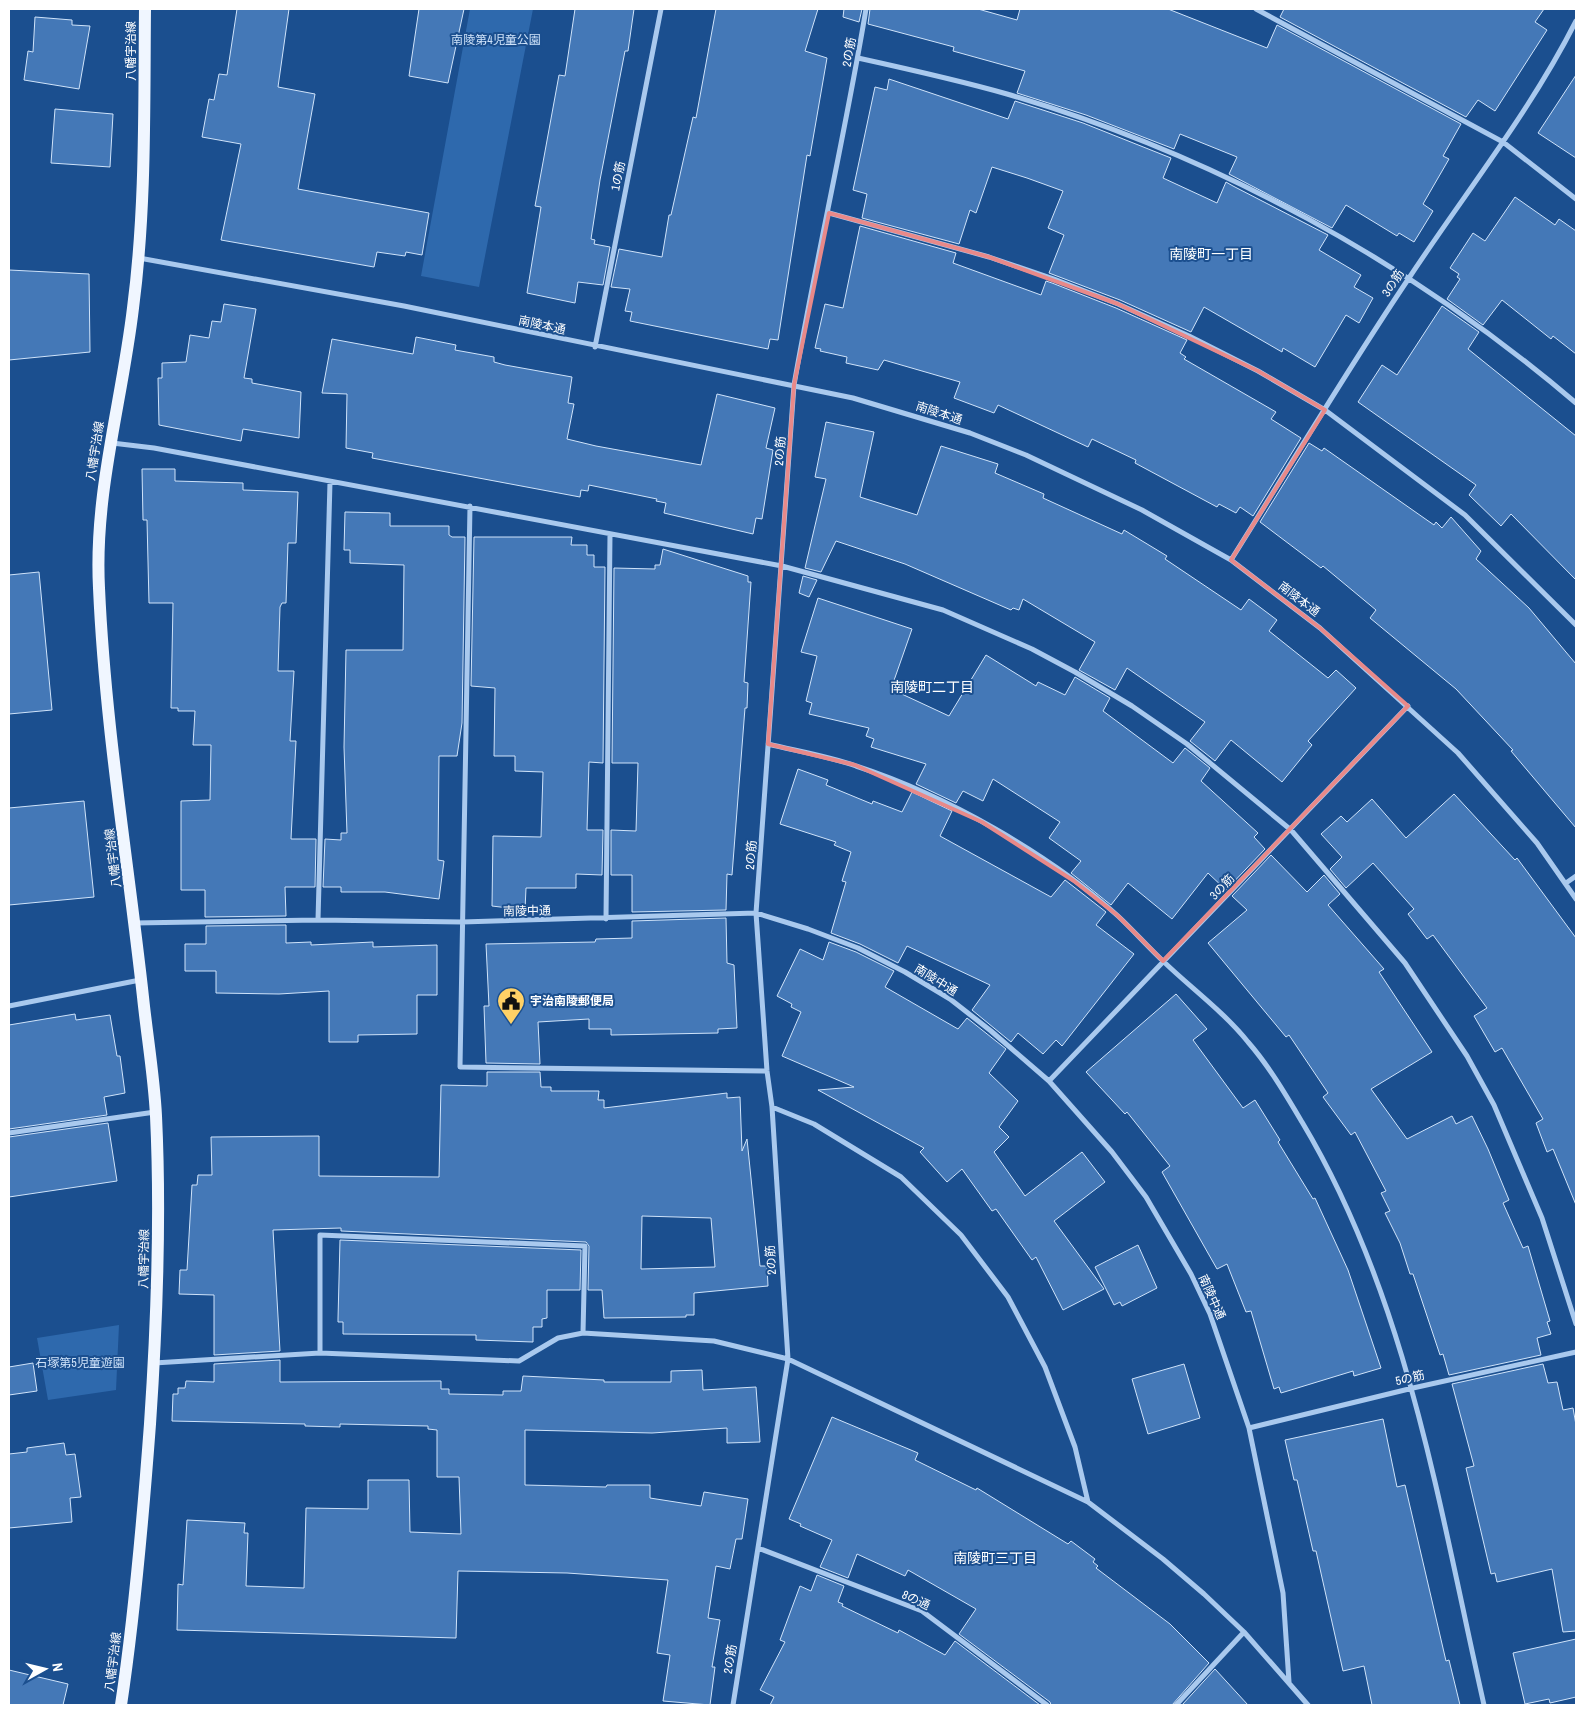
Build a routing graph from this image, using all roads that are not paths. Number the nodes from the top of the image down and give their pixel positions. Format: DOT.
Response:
graph roads {
  1 [pos="145,9"];
  2 [pos="661,9"];
  3 [pos="866,9"];
  4 [pos="1256,9"];
  5 [pos="1576,21"];
  6 [pos="858,58"];
  7 [pos="1503,142"];
  8 [pos="1576,199"];
  9 [pos="829,213"];
  10 [pos="139,258"];
  11 [pos="1408,278"];
  12 [pos="595,346"];
  13 [pos="794,385"];
  14 [pos="1576,403"];
  15 [pos="1325,410"];
  16 [pos="109,443"];
  17 [pos="330,482"];
  18 [pos="470,506"];
  19 [pos="610,534"];
  20 [pos="1230,560"];
  21 [pos="782,566"];
  22 [pos="1576,625"];
  23 [pos="1408,706"];
  24 [pos="768,744"];
  25 [pos="1291,830"];
  26 [pos="1576,876"];
  27 [pos="1566,883"];
  28 [pos="1576,900"];
  29 [pos="756,914"];
  30 [pos="606,919"];
  31 [pos="318,920"];
  32 [pos="462,922"];
  33 [pos="134,923"];
  34 [pos="1163,961"];
  35 [pos="141,980"];
  36 [pos="9,1006"];
  37 [pos="767,1072"];
  38 [pos="1049,1081"];
  39 [pos="772,1107"];
  40 [pos="156,1112"];
  41 [pos="9,1132"];
  42 [pos="1576,1324"];
  43 [pos="583,1333"];
  44 [pos="1576,1352"];
  45 [pos="320,1353"];
  46 [pos="788,1359"];
  47 [pos="154,1363"];
  48 [pos="1413,1388"];
  49 [pos="1249,1428"];
  50 [pos="1088,1502"];
  51 [pos="758,1548"];
  52 [pos="1244,1632"];
  53 [pos="1289,1682"];
  54 [pos="121,1705"];
  55 [pos="733,1705"];
  56 [pos="1046,1705"];
  57 [pos="1176,1705"];
  58 [pos="1308,1705"];
  59 [pos="1484,1705"];
  1 -- 10 [label="main road, 八幡宇治線"];
  2 -- 12 [label="street, 1の筋"];
  3 -- 6 [label="street, 2の筋"];
  4 -- 7 [label="street"];
  5 -- 7 [label="street, 3の筋"];
  6 -- 9 [label="street, 2の筋"];
  6 -- 11 [label="street"];
  7 -- 8 [label="street"];
  7 -- 11 [label="street, 3の筋"];
  9 -- 13 [label="street, 2の筋"];
  9 -- 15 [label="street"];
  10 -- 12 [label="street, 南陵本通"];
  10 -- 16 [label="main road, 八幡宇治線"];
  11 -- 14 [label="street"];
  11 -- 15 [label="street, 3の筋"];
  12 -- 13 [label="street, 南陵本通"];
  13 -- 20 [label="street, 南陵本通"];
  13 -- 21 [label="street, 2の筋"];
  15 -- 20 [label="street, 3の筋"];
  15 -- 22 [label="street"];
  16 -- 17 [label="street"];
  16 -- 33 [label="main road, 八幡宇治線"];
  17 -- 18 [label="street"];
  17 -- 31 [label="street"];
  18 -- 19 [label="street"];
  18 -- 32 [label="street"];
  19 -- 21 [label="street"];
  19 -- 30 [label="street"];
  20 -- 23 [label="street, 南陵本通"];
  21 -- 24 [label="street, 2の筋"];
  21 -- 25 [label="street"];
  23 -- 25 [label="street, 3の筋"];
  23 -- 27 [label="street, 南陵本通"];
  24 -- 29 [label="street, 2の筋"];
  24 -- 34 [label="street"];
  25 -- 34 [label="street, 3の筋"];
  25 -- 42 [label="street"];
  26 -- 27 [label="street"];
  27 -- 28 [label="street, 南陵本通"];
  29 -- 30 [label="street, 南陵中通"];
  29 -- 37 [label="street, 2の筋"];
  29 -- 38 [label="street, 南陵中通"];
  30 -- 32 [label="street, 南陵中通"];
  31 -- 32 [label="street, 南陵中通"];
  31 -- 33 [label="street, 南陵中通"];
  32 -- 37 [label="street"];
  33 -- 35 [label="main road, 八幡宇治線"];
  34 -- 38 [label="street, 3の筋"];
  34 -- 48 [label="street"];
  35 -- 36 [label="street"];
  35 -- 40 [label="main road, 八幡宇治線"];
  37 -- 39 [label="street, 2の筋"];
  38 -- 49 [label="street, 南陵中通"];
  39 -- 46 [label="street, 2の筋"];
  39 -- 50 [label="street"];
  40 -- 41 [label="street"];
  40 -- 47 [label="main road, 八幡宇治線"];
  43 -- 45 [label="street"];
  43 -- 45 [label="street"];
  43 -- 46 [label="street"];
  44 -- 48 [label="street, 5の筋"];
  45 -- 47 [label="street"];
  46 -- 50 [label="street"];
  46 -- 51 [label="street, 2の筋"];
  47 -- 54 [label="main road, 八幡宇治線"];
  48 -- 49 [label="street, 5の筋"];
  48 -- 59 [label="street"];
  49 -- 53 [label="street, 南陵中通"];
  50 -- 52 [label="street"];
  51 -- 55 [label="street, 2の筋"];
  51 -- 56 [label="street, 8の通"];
  52 -- 53 [label="street"];
  52 -- 57 [label="street"];
  53 -- 58 [label="street"];
}
